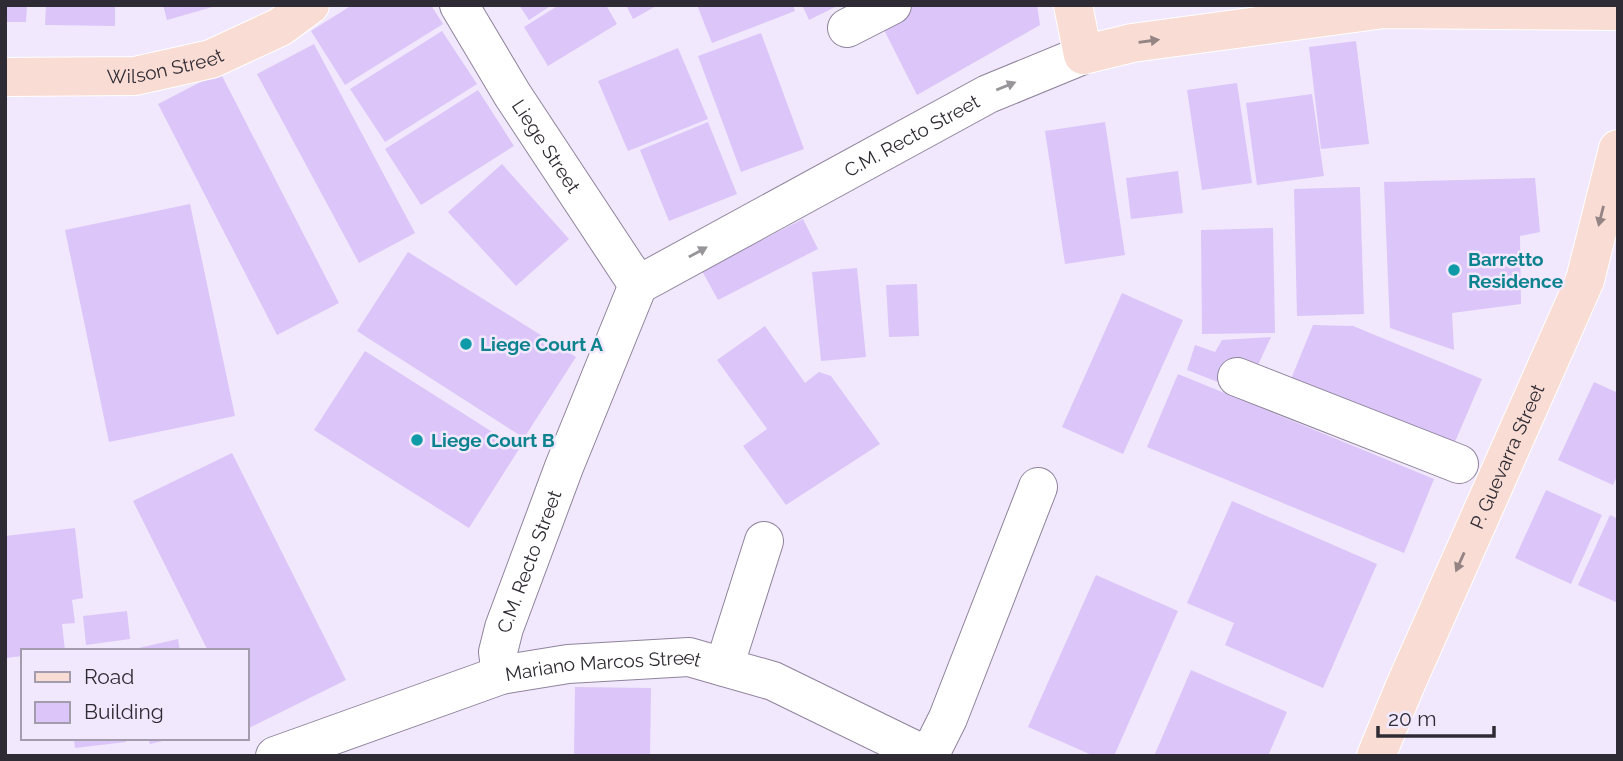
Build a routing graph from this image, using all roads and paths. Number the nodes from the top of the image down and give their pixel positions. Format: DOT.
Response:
graph roads {
  1 [pos="310,5"];
  2 [pos="459,5"];
  3 [pos="892,5"];
  4 [pos="1073,5"];
  5 [pos="1618,11"];
  6 [pos="847,28"];
  7 [pos="1083,55"];
  8 [pos="5,77"];
  9 [pos="1618,149"];
  10 [pos="638,285"];
  11 [pos="1237,377"];
  12 [pos="1459,464"];
  13 [pos="1038,486"];
  14 [pos="764,541"];
  15 [pos="724,667"];
  16 [pos="501,675"];
  17 [pos="275,756"];
  18 [pos="928,756"];
  19 [pos="1376,756"];
  1 -- 8 [label="main road, Wilson Street"];
  2 -- 10 [label="street, Liege Street"];
  3 -- 6 [label="street"];
  4 -- 7 [label="main road"];
  7 -- 5 [label="main road, C.M. Recto Street, one-way"];
  10 -- 7 [label="street, C.M. Recto Street, one-way"];
  9 -- 19 [label="main road, P. Guevarra Street, one-way"];
  10 -- 16 [label="street, C.M. Recto Street"];
  11 -- 12 [label="street"];
  13 -- 18 [label="street"];
  14 -- 15 [label="street"];
  15 -- 16 [label="street, Mariano Marcos Street"];
  15 -- 18 [label="street, Mariano Marcos Street"];
  16 -- 17 [label="street, Mariano Marcos Street"];
}
